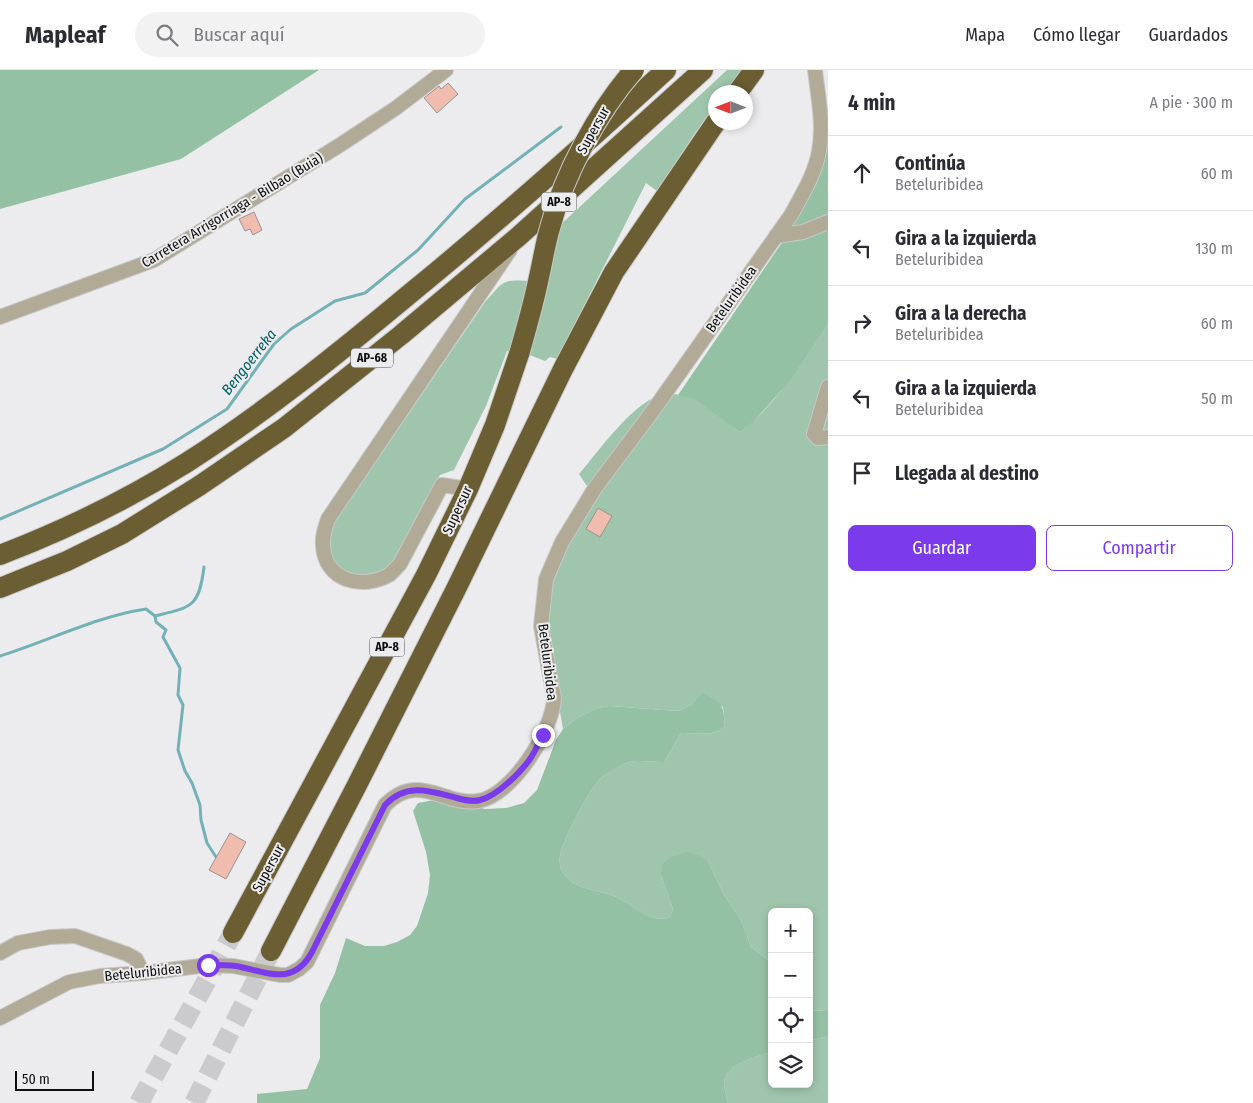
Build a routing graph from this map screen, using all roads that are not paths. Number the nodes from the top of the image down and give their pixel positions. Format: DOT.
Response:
graph roads {
  1 [pos="446,70"];
  2 [pos="634,70"];
  3 [pos="666,70"];
  4 [pos="703,70"];
  5 [pos="754,70"];
  6 [pos="815,70"];
  7 [pos="743,85"];
  8 [pos="711,130"];
  9 [pos="828,222"];
  10 [pos="519,236"];
  11 [pos="776,236"];
  12 [pos="0,318"];
  13 [pos="828,388"];
  14 [pos="828,437"];
  15 [pos="468,489"];
  16 [pos="0,555"];
  17 [pos="0,588"];
  18 [pos="233,933"];
  19 [pos="271,951"];
  20 [pos="0,953"];
  21 [pos="143,973"];
  22 [pos="0,1018"];
  1 -- 12 [label="street, Carretera Arrigorriaga - Bilbao (Buia)"];
  2 -- 15 [label="highway, Supersur / AP-8, bridge"];
  3 -- 16 [label="highway, AP-68"];
  4 -- 10 [label="highway, AP-68"];
  5 -- 7 [label="highway"];
  6 -- 11 [label="street, Beteluribidea"];
  8 -- 19 [label="highway, AP-8"];
  9 -- 11 [label="street"];
  10 -- 15 [label="street"];
  10 -- 17 [label="highway, AP-68"];
  11 -- 21 [label="street, Beteluribidea"];
  13 -- 14 [label="street"];
  15 -- 18 [label="highway, Supersur / AP-8"];
  20 -- 21 [label="street"];
  21 -- 22 [label="street, Beteluribidea"];
}
